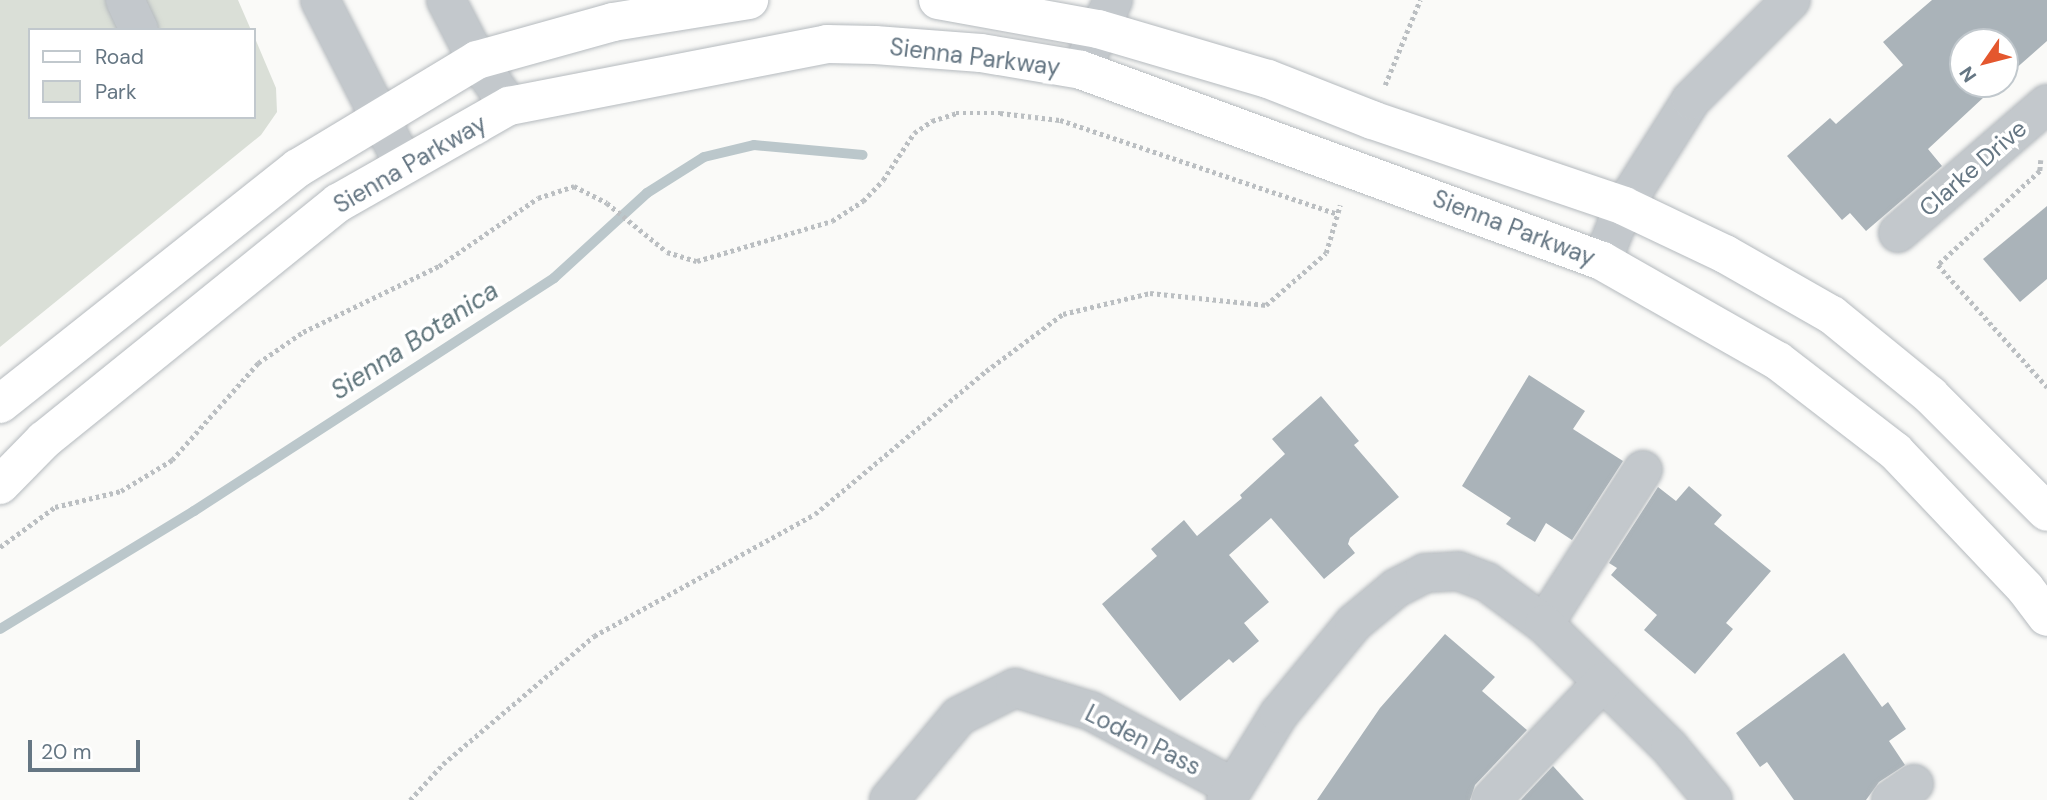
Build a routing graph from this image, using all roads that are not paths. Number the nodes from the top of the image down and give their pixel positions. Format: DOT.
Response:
graph roads {
  1 [pos="125,0"];
  2 [pos="320,0"];
  3 [pos="446,0"];
  4 [pos="750,0"];
  5 [pos="938,0"];
  6 [pos="1791,0"];
  7 [pos="1105,14"];
  8 [pos="138,28"];
  9 [pos="477,60"];
  10 [pos="1081,70"];
  11 [pos="509,106"];
  12 [pos="2046,107"];
  13 [pos="378,116"];
  14 [pos="404,165"];
  15 [pos="1623,206"];
  16 [pos="1898,233"];
  17 [pos="1602,261"];
  18 [pos="0,404"];
  19 [pos="1643,470"];
  20 [pos="0,485"];
  21 [pos="2047,512"];
  22 [pos="2047,617"];
  23 [pos="1544,624"];
  24 [pos="1603,682"];
  25 [pos="1230,794"];
  26 [pos="888,800"];
  27 [pos="1491,800"];
  28 [pos="1713,800"];
  1 -- 8 [label="street"];
  2 -- 13 [label="street"];
  3 -- 9 [label="street"];
  4 -- 9 [label="main road"];
  5 -- 7 [label="main road, Sienna Parkway"];
  6 -- 15 [label="street"];
  7 -- 10 [label="street"];
  7 -- 15 [label="main road, Sienna Parkway"];
  9 -- 11 [label="street"];
  9 -- 13 [label="main road"];
  10 -- 11 [label="main road, Sienna Parkway"];
  10 -- 17 [label="main road, Sienna Parkway"];
  11 -- 14 [label="main road, Sienna Parkway"];
  12 -- 16 [label="street, Clarke Drive"];
  13 -- 14 [label="street"];
  13 -- 18 [label="main road"];
  14 -- 20 [label="main road, Sienna Parkway"];
  15 -- 17 [label="street"];
  15 -- 21 [label="main road, Sienna Parkway"];
  17 -- 22 [label="main road, Sienna Parkway"];
  19 -- 23 [label="street"];
  23 -- 24 [label="street"];
  23 -- 25 [label="street"];
  24 -- 27 [label="street"];
  24 -- 28 [label="street"];
  25 -- 26 [label="street, Loden Pass"];
}
